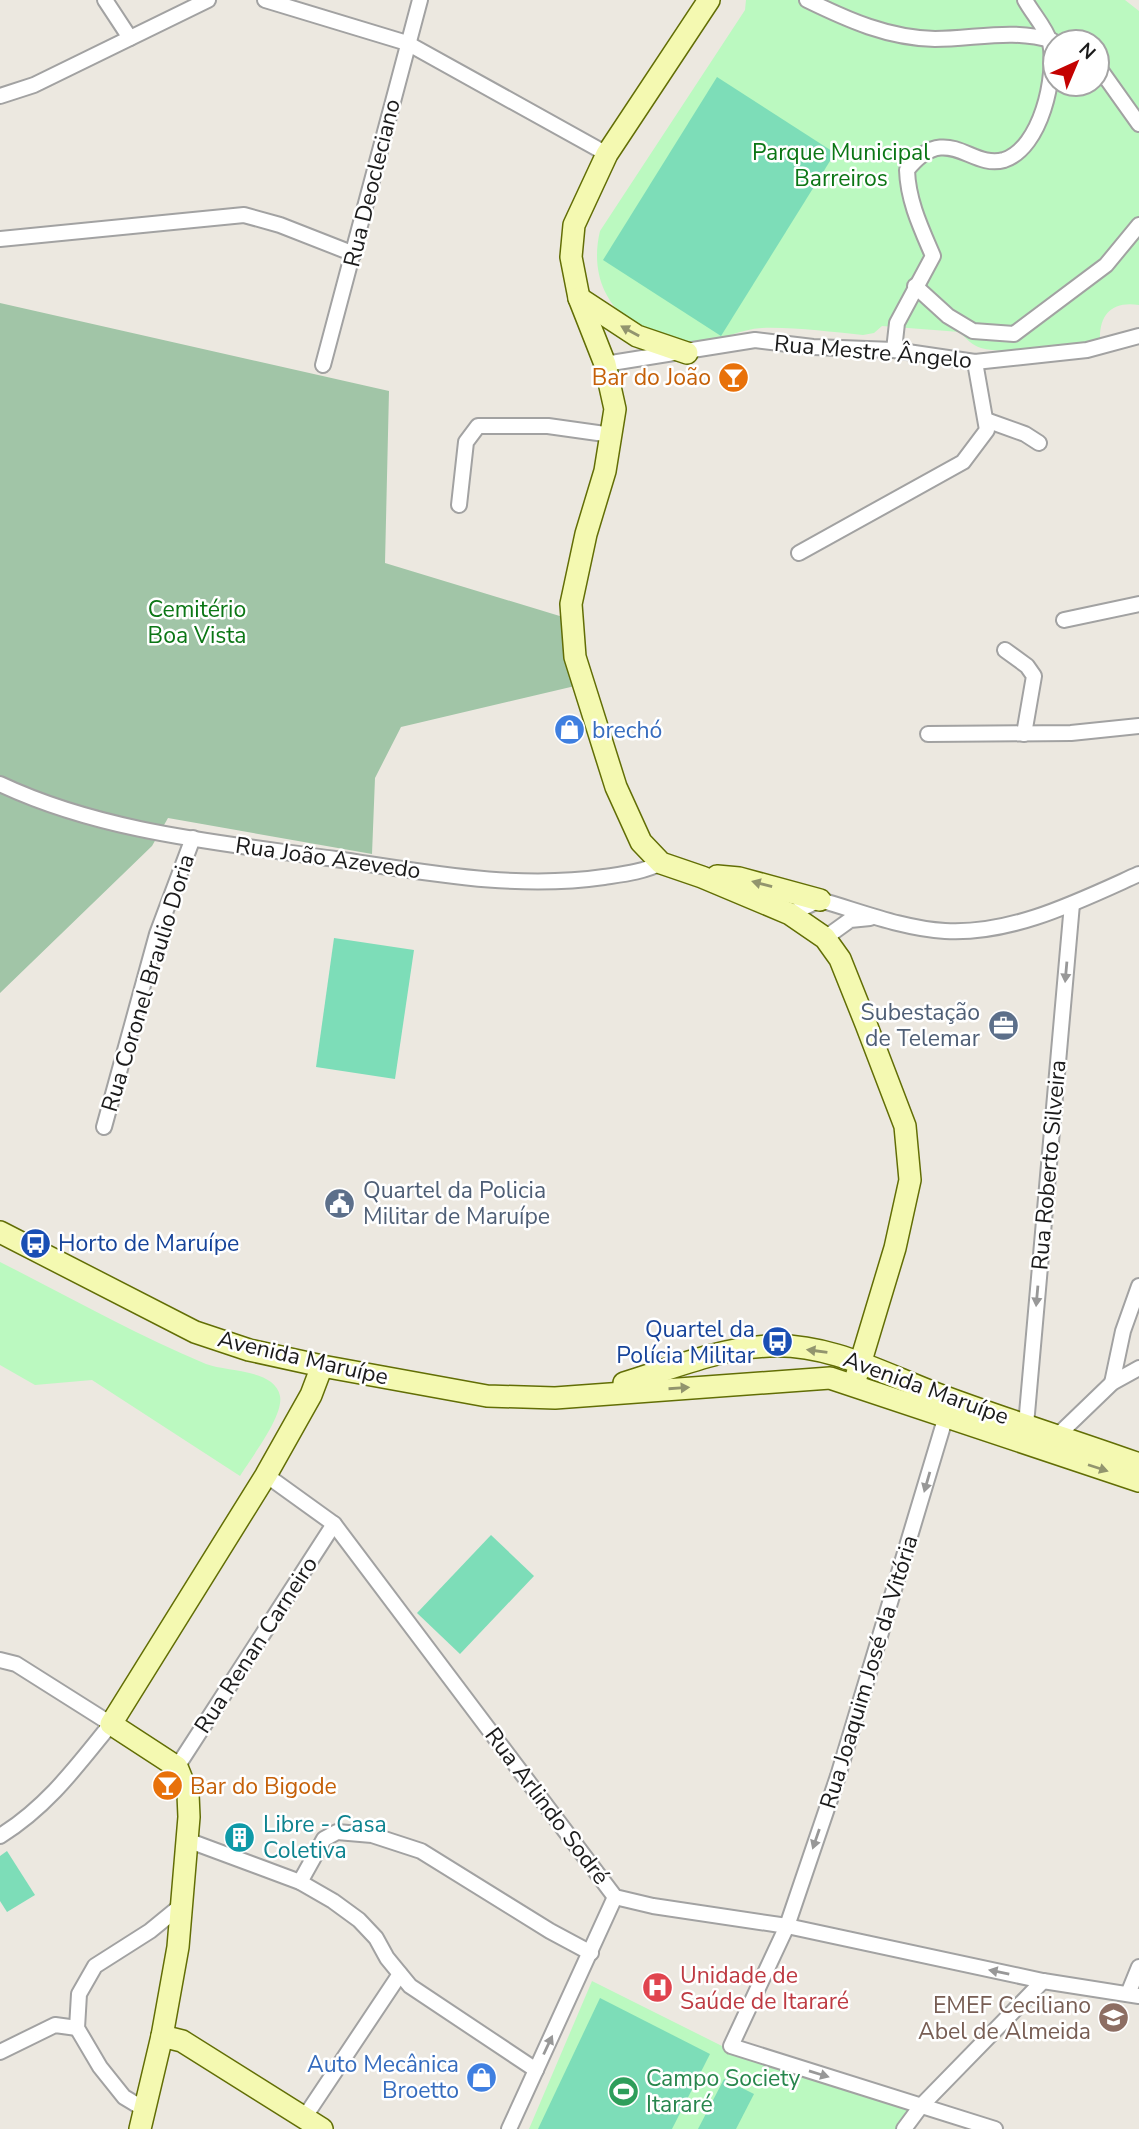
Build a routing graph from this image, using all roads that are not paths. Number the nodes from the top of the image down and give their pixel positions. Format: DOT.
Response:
graph roads {
  1 [pos="105,0"];
  2 [pos="208,0"];
  3 [pos="265,0"];
  4 [pos="420,0"];
  5 [pos="709,0"];
  6 [pos="807,0"];
  7 [pos="1026,0"];
  8 [pos="1044,28"];
  9 [pos="130,38"];
  10 [pos="1041,40"];
  11 [pos="407,43"];
  12 [pos="1111,85"];
  13 [pos="0,96"];
  14 [pos="1045,98"];
  15 [pos="1139,124"];
  16 [pos="607,154"];
  17 [pos="1139,225"];
  18 [pos="0,239"];
  19 [pos="354,254"];
  20 [pos="915,286"];
  21 [pos="579,298"];
  22 [pos="1139,336"];
  23 [pos="894,351"];
  24 [pos="687,353"];
  25 [pos="975,362"];
  26 [pos="605,364"];
  27 [pos="323,365"];
  28 [pos="986,421"];
  29 [pos="612,435"];
  30 [pos="1039,443"];
  31 [pos="459,505"];
  32 [pos="800,553"];
  33 [pos="1139,604"];
  34 [pos="1064,620"];
  35 [pos="1005,650"];
  36 [pos="1139,726"];
  37 [pos="928,734"];
  38 [pos="1024,734"];
  39 [pos="0,784"];
  40 [pos="193,838"];
  41 [pos="661,863"];
  42 [pos="1139,874"];
  43 [pos="702,877"];
  44 [pos="820,900"];
  45 [pos="1072,904"];
  46 [pos="790,914"];
  47 [pos="882,917"];
  48 [pos="825,938"];
  49 [pos="104,1127"];
  50 [pos="0,1232"];
  51 [pos="1139,1286"];
  52 [pos="863,1362"];
  53 [pos="322,1366"];
  54 [pos="1139,1368"];
  55 [pos="1112,1383"];
  56 [pos="854,1384"];
  57 [pos="586,1394"];
  58 [pos="946,1416"];
  59 [pos="1026,1425"];
  60 [pos="1058,1435"];
  61 [pos="1139,1464"];
  62 [pos="266,1475"];
  63 [pos="1139,1481"];
  64 [pos="334,1524"];
  65 [pos="0,1659"];
  66 [pos="111,1724"];
  67 [pos="177,1767"];
  68 [pos="0,1836"];
  69 [pos="187,1840"];
  70 [pos="300,1882"];
  71 [pos="615,1897"];
  72 [pos="183,1904"];
  73 [pos="787,1926"];
  74 [pos="591,1953"];
  75 [pos="1139,1967"];
  76 [pos="400,1974"];
  77 [pos="1042,1981"];
  78 [pos="1134,1995"];
  79 [pos="77,2028"];
  80 [pos="162,2036"];
  81 [pos="0,2052"];
  82 [pos="536,2070"];
  83 [pos="921,2106"];
  84 [pos="304,2118"];
  85 [pos="142,2119"];
  86 [pos="322,2129"];
  87 [pos="509,2129"];
  88 [pos="904,2129"];
  89 [pos="995,2129"];
  1 -- 9 [label="street"];
  2 -- 9 [label="street"];
  3 -- 11 [label="street"];
  4 -- 11 [label="street, Rua Deocleciano"];
  5 -- 16 [label="main road"];
  6 -- 10 [label="street"];
  7 -- 8 [label="street"];
  9 -- 13 [label="street"];
  11 -- 16 [label="street"];
  11 -- 19 [label="street, Rua Deocleciano"];
  12 -- 15 [label="street"];
  14 -- 20 [label="street"];
  16 -- 21 [label="main road"];
  17 -- 20 [label="street"];
  18 -- 19 [label="street"];
  19 -- 27 [label="street, Rua Deocleciano"];
  20 -- 23 [label="street"];
  24 -- 21 [label="main road, one-way"];
  21 -- 26 [label="main road"];
  22 -- 25 [label="street, Rua Mestre Ângelo"];
  23 -- 24 [label="street, Rua Mestre Ângelo"];
  23 -- 25 [label="street, Rua Mestre Ângelo"];
  24 -- 26 [label="street, Rua Mestre Ângelo"];
  25 -- 28 [label="street"];
  26 -- 29 [label="main road"];
  28 -- 30 [label="street"];
  28 -- 32 [label="street"];
  29 -- 31 [label="street"];
  29 -- 41 [label="main road"];
  33 -- 34 [label="street"];
  35 -- 38 [label="street"];
  36 -- 38 [label="street"];
  37 -- 38 [label="street"];
  39 -- 40 [label="street, Rua João Azevedo"];
  40 -- 41 [label="street, Rua João Azevedo"];
  40 -- 49 [label="street, Rua Coronel Braulio Doria"];
  41 -- 43 [label="main road"];
  42 -- 45 [label="street"];
  44 -- 43 [label="main road, one-way"];
  43 -- 46 [label="main road"];
  44 -- 46 [label="street"];
  44 -- 47 [label="street"];
  45 -- 47 [label="street"];
  45 -- 59 [label="street, Rua Roberto Silveira, one-way"];
  46 -- 48 [label="main road"];
  47 -- 48 [label="street"];
  48 -- 52 [label="main road"];
  50 -- 53 [label="main road, Avenida Maruípe"];
  51 -- 55 [label="street"];
  52 -- 56 [label="main road"];
  52 -- 57 [label="main road, Avenida Maruípe, one-way"];
  52 -- 59 [label="main road, Avenida Maruípe"];
  53 -- 57 [label="main road, Avenida Maruípe"];
  53 -- 62 [label="main road"];
  54 -- 55 [label="street"];
  55 -- 60 [label="street"];
  57 -- 56 [label="main road, Avenida Maruípe, one-way"];
  56 -- 58 [label="main road, Avenida Maruípe"];
  58 -- 63 [label="main road, Avenida Maruípe, one-way"];
  58 -- 73 [label="street, Rua Joaquim José da Vitória, one-way"];
  59 -- 60 [label="main road, Avenida Maruípe"];
  60 -- 61 [label="main road, Avenida Maruípe"];
  62 -- 64 [label="street, Rua Arlindo Sodré"];
  62 -- 66 [label="main road"];
  64 -- 67 [label="street, Rua Renan Carneiro"];
  64 -- 71 [label="street, Rua Arlindo Sodré"];
  65 -- 66 [label="street"];
  66 -- 67 [label="main road"];
  66 -- 68 [label="street"];
  67 -- 69 [label="main road"];
  69 -- 70 [label="street"];
  69 -- 72 [label="main road"];
  70 -- 74 [label="street"];
  70 -- 76 [label="street"];
  71 -- 73 [label="street, Rua Arlindo Sodré"];
  71 -- 74 [label="street"];
  72 -- 79 [label="street"];
  72 -- 80 [label="main road"];
  77 -- 73 [label="street, Rua Arlindo Sodré, one-way"];
  73 -- 83 [label="street, Rua Joaquim José da Vitória, one-way"];
  82 -- 74 [label="street, one-way"];
  75 -- 78 [label="street"];
  76 -- 82 [label="street"];
  76 -- 84 [label="street"];
  77 -- 78 [label="street, Rua Arlindo Sodré"];
  77 -- 83 [label="street"];
  79 -- 81 [label="street"];
  79 -- 85 [label="street"];
  80 -- 84 [label="main road"];
  80 -- 85 [label="main road"];
  82 -- 87 [label="street"];
  83 -- 88 [label="street"];
  83 -- 89 [label="street"];
  84 -- 86 [label="main road"];
}
